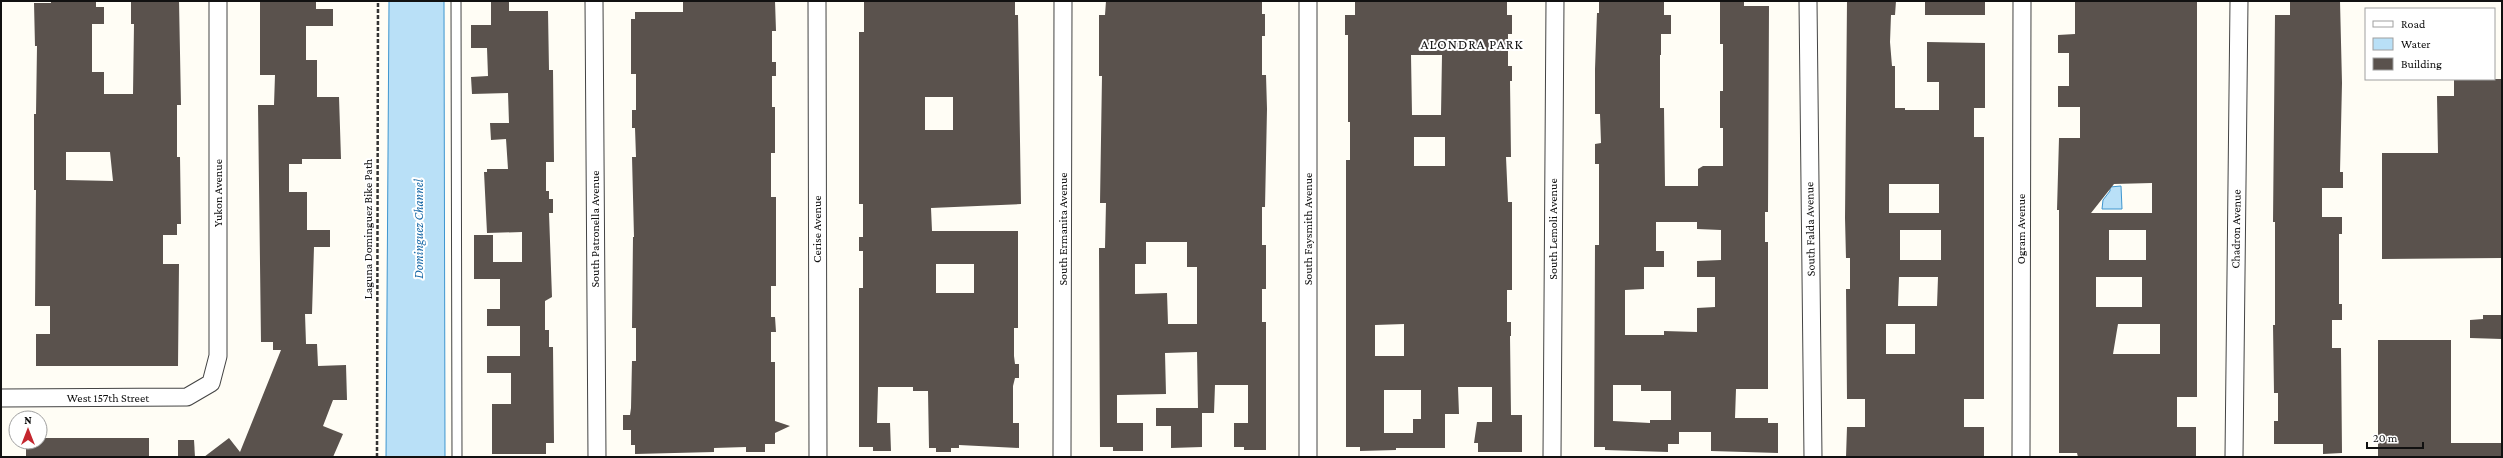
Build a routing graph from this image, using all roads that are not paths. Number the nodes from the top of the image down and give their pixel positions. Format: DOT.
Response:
graph roads {
  1 [pos="218,1"];
  2 [pos="456,1"];
  3 [pos="594,1"];
  4 [pos="817,1"];
  5 [pos="1063,1"];
  6 [pos="1308,1"];
  7 [pos="1555,1"];
  8 [pos="1808,1"];
  9 [pos="2022,1"];
  10 [pos="2238,1"];
  11 [pos="211,383"];
  12 [pos="1,398"];
  13 [pos="457,457"];
  14 [pos="597,457"];
  15 [pos="818,457"];
  16 [pos="1062,457"];
  17 [pos="1308,457"];
  18 [pos="1552,457"];
  19 [pos="1813,457"];
  20 [pos="2021,457"];
  21 [pos="2234,457"];
  1 -- 11 [label="street, Yukon Avenue"];
  2 -- 13 [label="lane"];
  3 -- 14 [label="street, South Patronella Avenue"];
  4 -- 15 [label="street, Cerise Avenue"];
  5 -- 16 [label="street, South Ermanita Avenue"];
  6 -- 17 [label="street, South Faysmith Avenue"];
  7 -- 18 [label="street, South Lemoli Avenue"];
  8 -- 19 [label="street, South Falda Avenue"];
  9 -- 20 [label="street, Ogram Avenue"];
  10 -- 21 [label="street, Chadron Avenue"];
  11 -- 12 [label="street, West 157th Street"];
}
